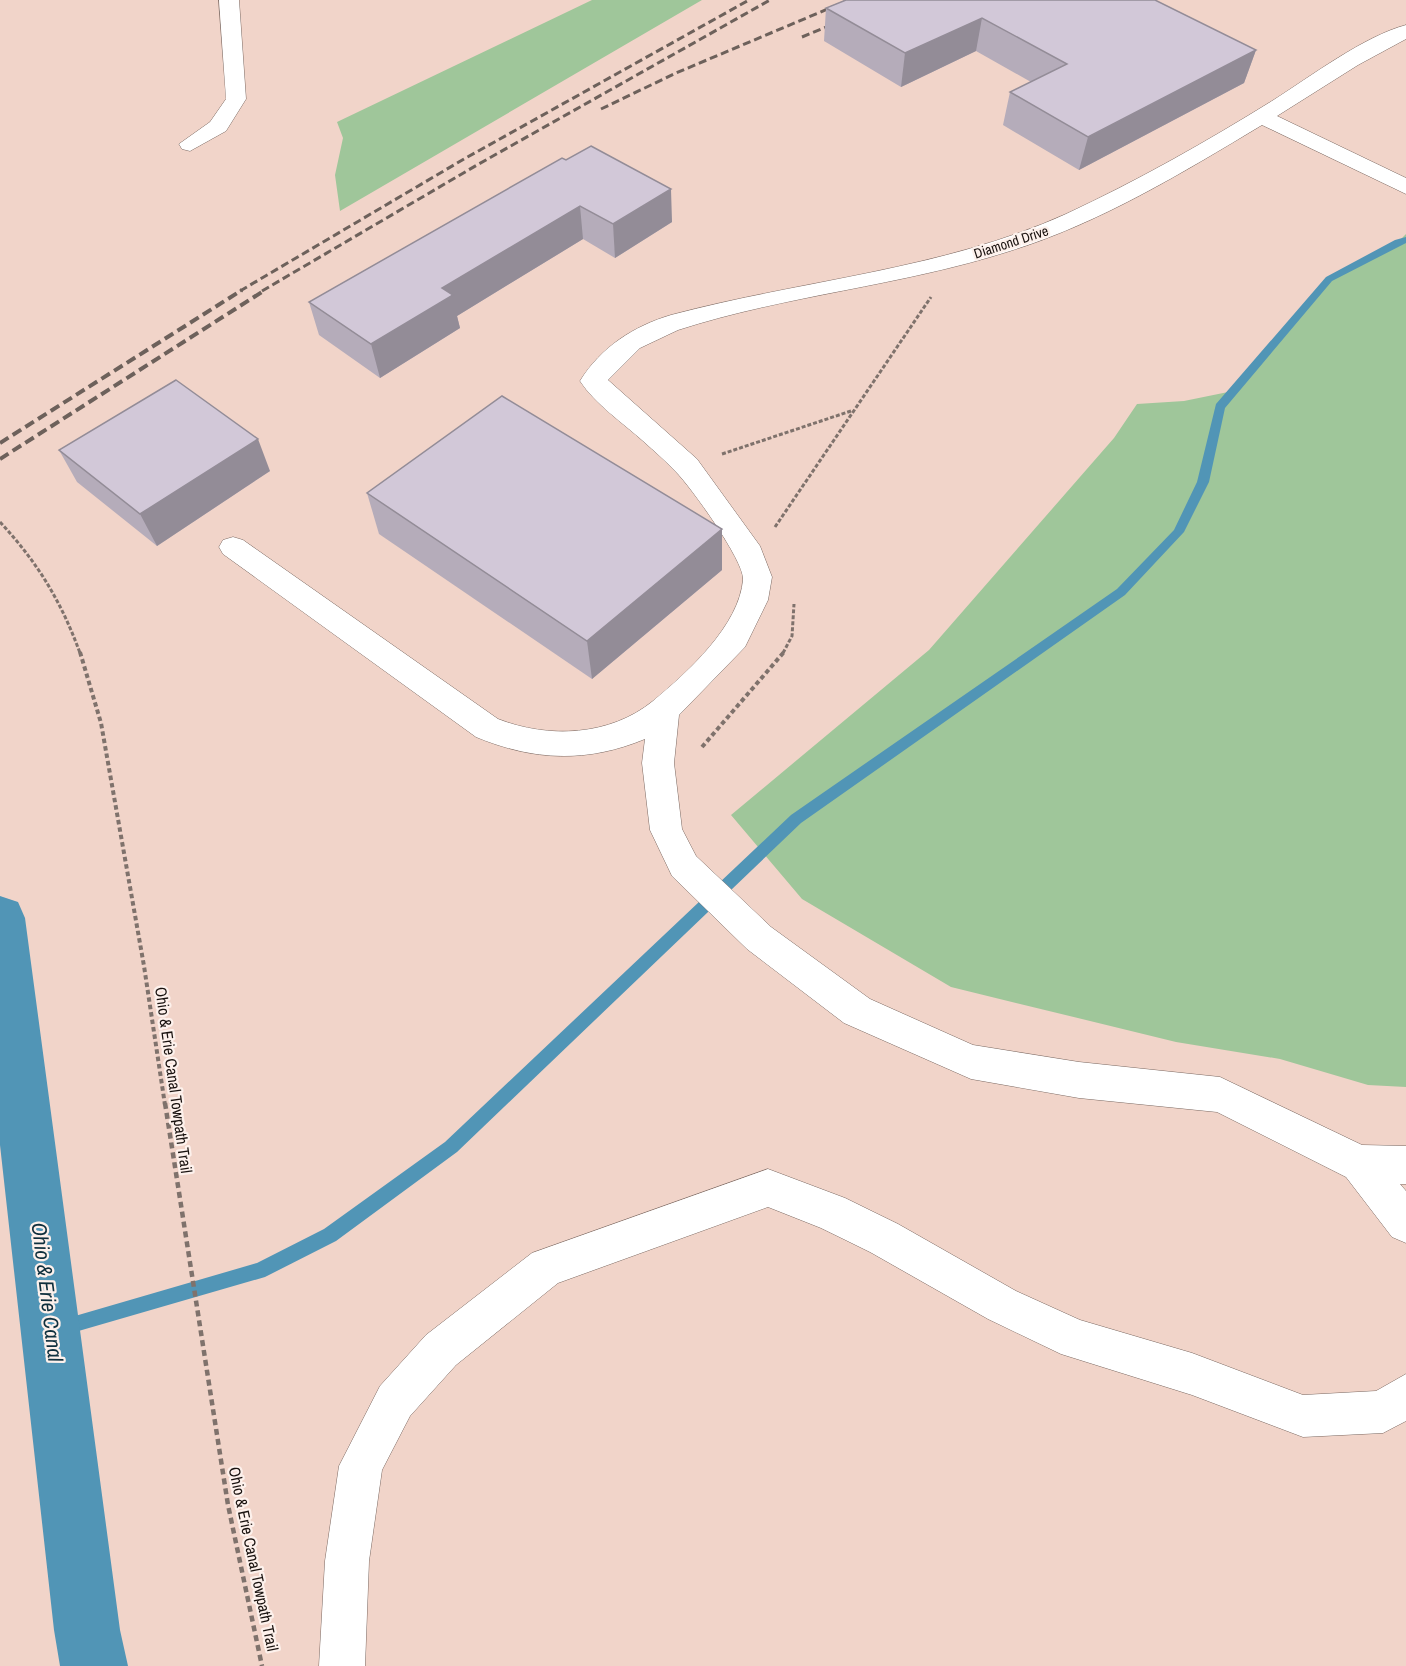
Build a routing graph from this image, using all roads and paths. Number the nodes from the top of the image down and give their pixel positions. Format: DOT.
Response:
graph roads {
  1 [pos="229,0"];
  2 [pos="1406,31"];
  3 [pos="1261,116"];
  4 [pos="190,144"];
  5 [pos="1406,187"];
  6 [pos="936,290"];
  7 [pos="853,410"];
  8 [pos="687,466"];
  9 [pos="0,522"];
  10 [pos="778,536"];
  11 [pos="233,547"];
  12 [pos="792,593"];
  13 [pos="664,710"];
  14 [pos="698,754"];
  15 [pos="1360,1164"];
  16 [pos="1406,1165"];
  17 [pos="1406,1223"];
  18 [pos="1406,1395"];
  19 [pos="262,1666"];
  20 [pos="342,1666"];
  1 -- 4 [label="street"];
  2 -- 3 [label="street, Diamond Drive"];
  3 -- 5 [label="street"];
  3 -- 8 [label="street, Diamond Drive"];
  6 -- 7 [label="path"];
  7 -- 8 [label="path"];
  7 -- 10 [label="path"];
  8 -- 13 [label="street"];
  9 -- 19 [label="path, Ohio & Erie Canal Towpath Trail"];
  11 -- 13 [label="street"];
  12 -- 14 [label="path"];
  13 -- 15 [label="street"];
  15 -- 16 [label="street"];
  15 -- 17 [label="street"];
  18 -- 20 [label="street"];
}
